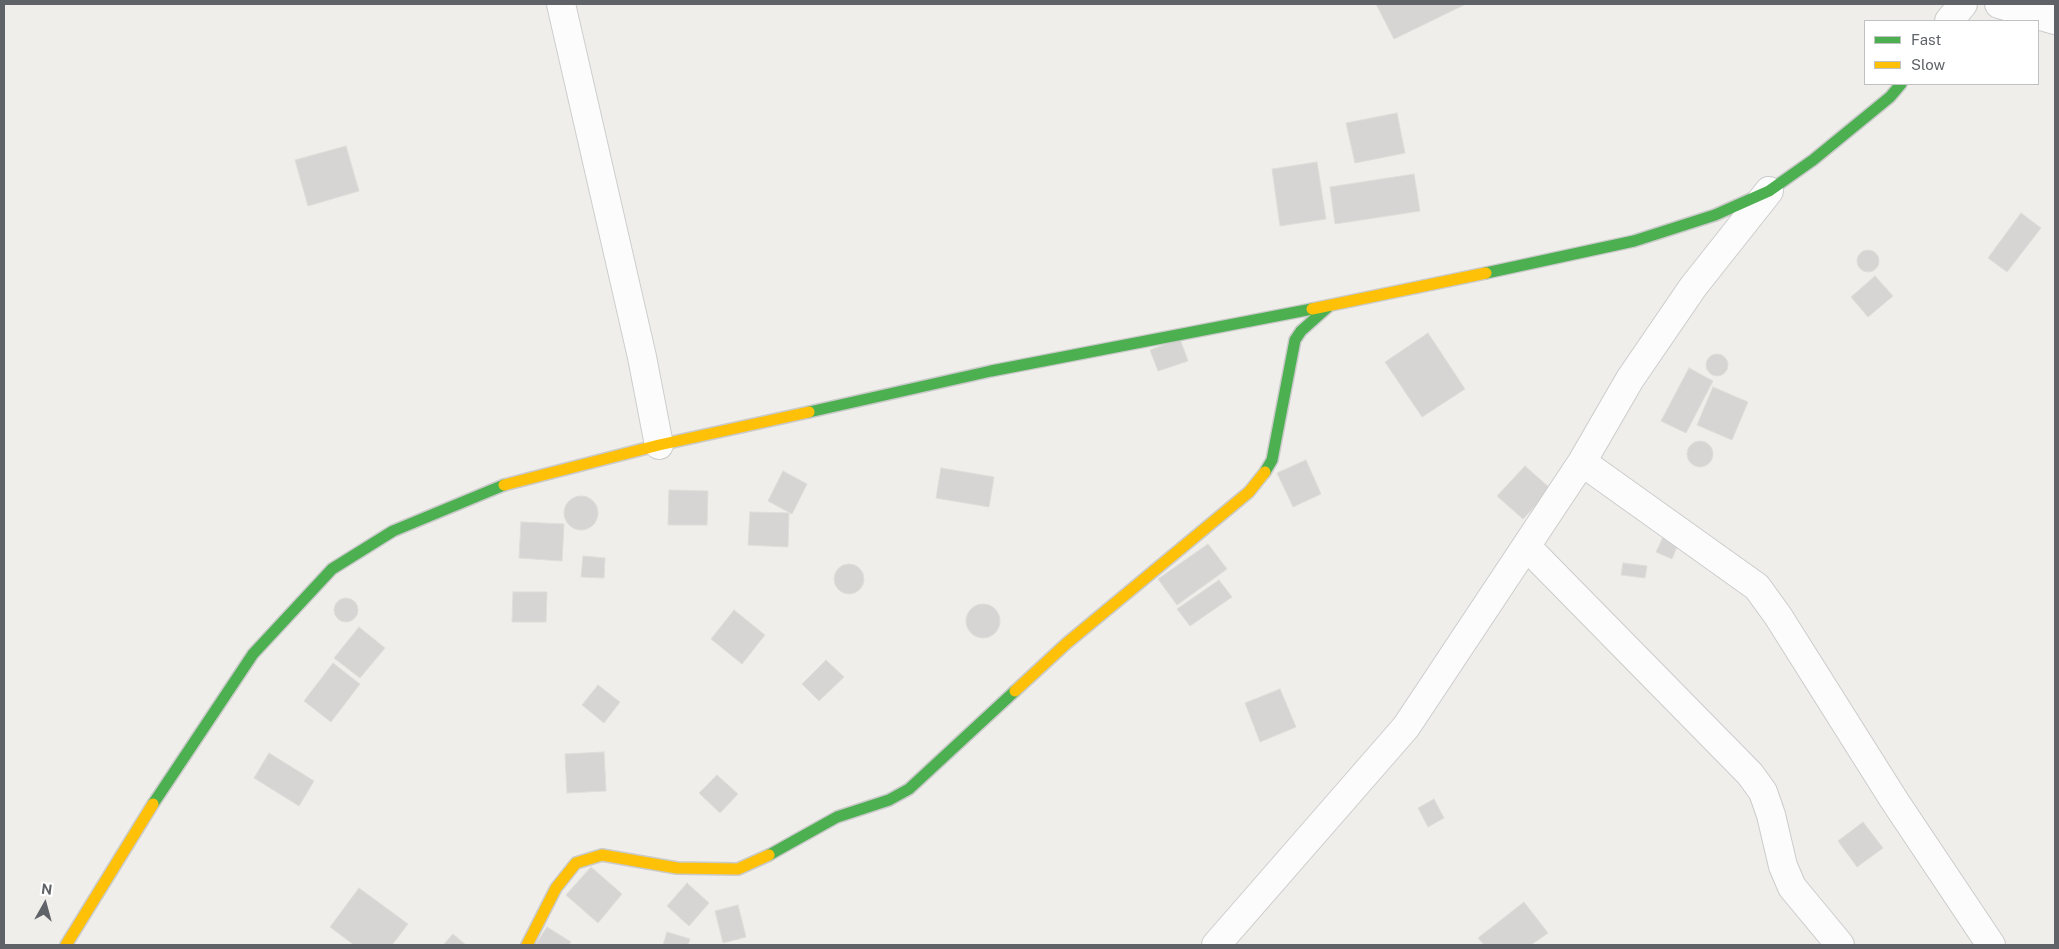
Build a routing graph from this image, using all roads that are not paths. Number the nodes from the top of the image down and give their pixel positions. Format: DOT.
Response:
graph roads {
  1 [pos="561,4"];
  2 [pos="1963,4"];
  3 [pos="1999,4"];
  4 [pos="1950,20"];
  5 [pos="2055,20"];
  6 [pos="1900,85"];
  7 [pos="1769,191"];
  8 [pos="1330,306"];
  9 [pos="659,445"];
  10 [pos="1582,462"];
  11 [pos="1527,547"];
  12 [pos="66,945"];
  13 [pos="527,945"];
  14 [pos="1216,945"];
  15 [pos="1840,945"];
  16 [pos="1991,945"];
  1 -- 9 [label="street"];
  2 -- 4 [label="street"];
  3 -- 5 [label="street"];
  6 -- 7 [label="street"];
  7 -- 8 [label="street"];
  7 -- 10 [label="street"];
  8 -- 9 [label="street"];
  8 -- 13 [label="street"];
  9 -- 12 [label="street"];
  10 -- 11 [label="street"];
  10 -- 16 [label="street"];
  11 -- 14 [label="street"];
  11 -- 15 [label="street"];
}
